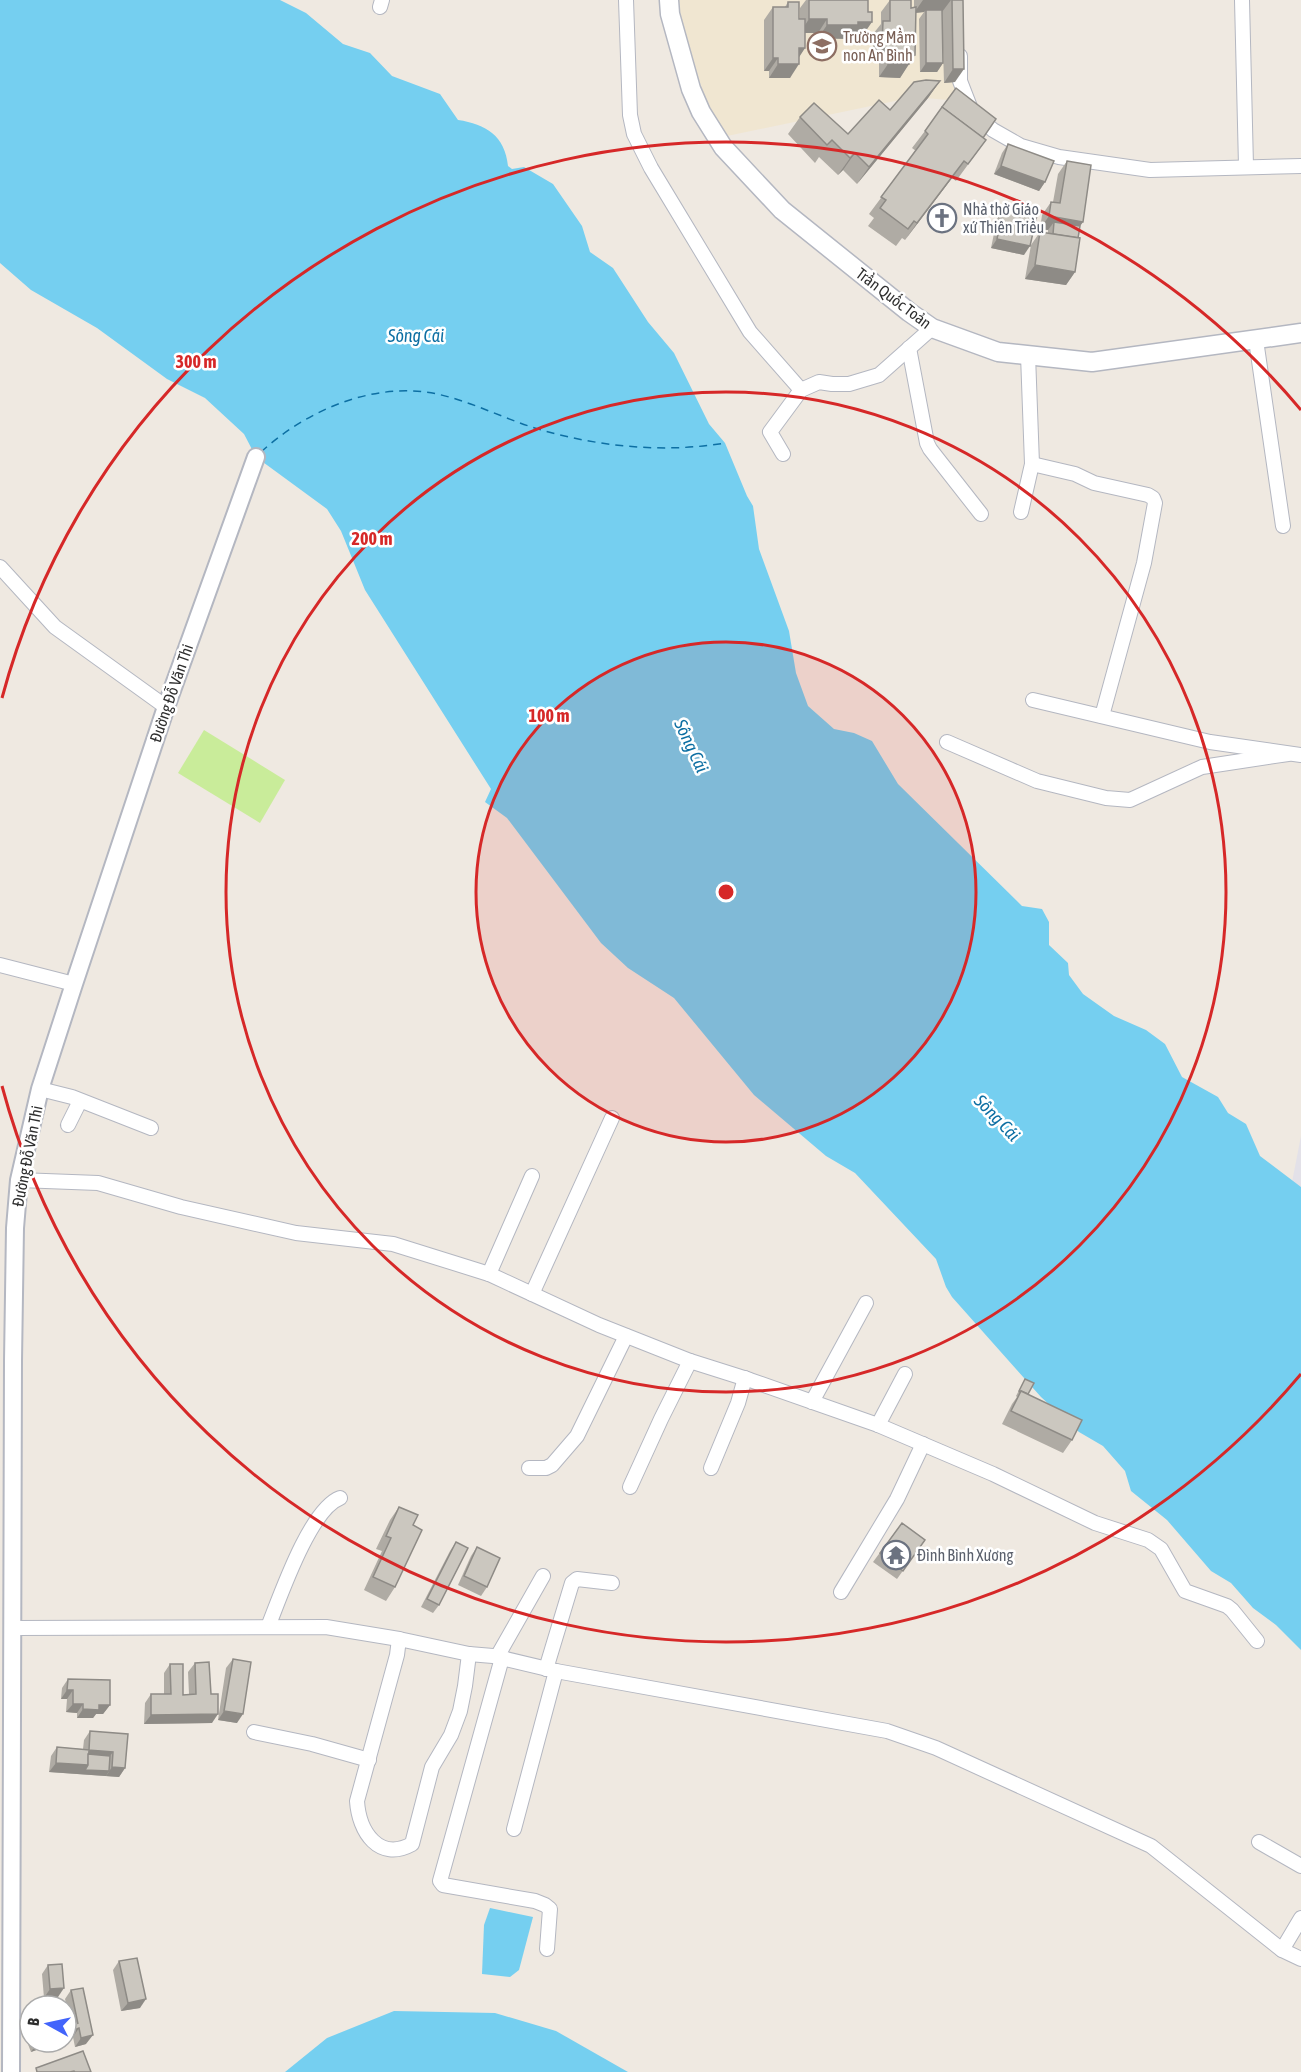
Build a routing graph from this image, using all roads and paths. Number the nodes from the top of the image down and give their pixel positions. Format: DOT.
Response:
graph roads {
  1 [pos="626,0"];
  2 [pos="669,0"];
  3 [pos="1242,0"];
  4 [pos="960,46"];
  5 [pos="1246,166"];
  6 [pos="1301,166"];
  7 [pos="932,328"];
  8 [pos="1301,333"];
  9 [pos="1256,340"];
  10 [pos="909,348"];
  11 [pos="1028,355"];
  12 [pos="801,390"];
  13 [pos="783,454"];
  14 [pos="256,457"];
  15 [pos="1032,464"];
  16 [pos="1021,512"];
  17 [pos="981,514"];
  18 [pos="1283,526"];
  19 [pos="0,567"];
  20 [pos="1033,700"];
  21 [pos="166,707"];
  22 [pos="1102,716"];
  23 [pos="947,742"];
  24 [pos="1294,754"];
  25 [pos="0,965"];
  26 [pos="74,984"];
  27 [pos="40,1089"];
  28 [pos="80,1101"];
  29 [pos="612,1118"];
  30 [pos="68,1125"];
  31 [pos="151,1128"];
  32 [pos="532,1176"];
  33 [pos="19,1180"];
  34 [pos="489,1274"];
  35 [pos="532,1294"];
  36 [pos="866,1303"];
  37 [pos="626,1336"];
  38 [pos="690,1361"];
  39 [pos="906,1374"];
  40 [pos="744,1378"];
  41 [pos="812,1402"];
  42 [pos="878,1425"];
  43 [pos="923,1444"];
  44 [pos="529,1468"];
  45 [pos="711,1468"];
  46 [pos="7,1475"];
  47 [pos="630,1487"];
  48 [pos="340,1498"];
  49 [pos="543,1576"];
  50 [pos="612,1583"];
  51 [pos="841,1592"];
  52 [pos="7,1596"];
  53 [pos="268,1627"];
  54 [pos="14,1628"];
  55 [pos="399,1639"];
  56 [pos="1257,1641"];
  57 [pos="469,1654"];
  58 [pos="499,1658"];
  59 [pos="551,1670"];
  60 [pos="7,1672"];
  61 [pos="254,1732"];
  62 [pos="369,1760"];
  63 [pos="514,1829"];
  64 [pos="1258,1842"];
  65 [pos="1301,1866"];
  66 [pos="1301,1918"];
  67 [pos="547,1949"];
  68 [pos="1282,1950"];
  69 [pos="1301,1959"];
  70 [pos="11,2072"];
  1 -- 12 [label="street"];
  2 -- 7 [label="main road, Trần Quốc Toản"];
  3 -- 5 [label="street"];
  4 -- 5 [label="street"];
  5 -- 6 [label="street"];
  7 -- 10 [label="street"];
  7 -- 11 [label="main road, Trần Quốc Toản"];
  8 -- 9 [label="main road, Trần Quốc Toản"];
  9 -- 11 [label="main road, Trần Quốc Toản"];
  9 -- 18 [label="street"];
  10 -- 12 [label="street"];
  10 -- 17 [label="street"];
  11 -- 15 [label="street"];
  12 -- 13 [label="street"];
  14 -- 21 [label="street, Đường Đỗ Văn Thi"];
  15 -- 16 [label="street"];
  15 -- 22 [label="street"];
  19 -- 21 [label="street"];
  20 -- 22 [label="street"];
  21 -- 26 [label="street, Đường Đỗ Văn Thi"];
  22 -- 24 [label="street"];
  23 -- 24 [label="street"];
  25 -- 26 [label="street"];
  26 -- 27 [label="street, Đường Đỗ Văn Thi"];
  27 -- 28 [label="street"];
  27 -- 33 [label="street, Đường Đỗ Văn Thi"];
  28 -- 30 [label="street"];
  28 -- 31 [label="street"];
  29 -- 35 [label="street"];
  32 -- 34 [label="street"];
  33 -- 34 [label="street"];
  33 -- 46 [label="street, Đường Đỗ Văn Thi"];
  34 -- 35 [label="street"];
  35 -- 37 [label="street"];
  36 -- 41 [label="street"];
  37 -- 38 [label="street"];
  37 -- 44 [label="street"];
  38 -- 40 [label="street"];
  38 -- 47 [label="street"];
  39 -- 42 [label="street"];
  40 -- 41 [label="street"];
  40 -- 45 [label="street"];
  41 -- 42 [label="street"];
  42 -- 43 [label="street"];
  43 -- 51 [label="street"];
  43 -- 56 [label="street"];
  46 -- 52 [label="street, Đường Đỗ Văn Thi"];
  48 -- 53 [label="street"];
  49 -- 58 [label="street"];
  50 -- 59 [label="street"];
  52 -- 54 [label="street, Đường Đỗ Văn Thi"];
  53 -- 54 [label="street"];
  53 -- 55 [label="street"];
  54 -- 60 [label="street, Đường Đỗ Văn Thi"];
  55 -- 57 [label="street"];
  55 -- 62 [label="street"];
  57 -- 58 [label="street"];
  57 -- 62 [label="street"];
  58 -- 59 [label="street"];
  58 -- 67 [label="street"];
  59 -- 63 [label="street"];
  59 -- 68 [label="street"];
  60 -- 70 [label="street, Đường Đỗ Văn Thi"];
  61 -- 62 [label="street"];
  64 -- 65 [label="street"];
  66 -- 68 [label="street"];
  68 -- 69 [label="street"];
}
